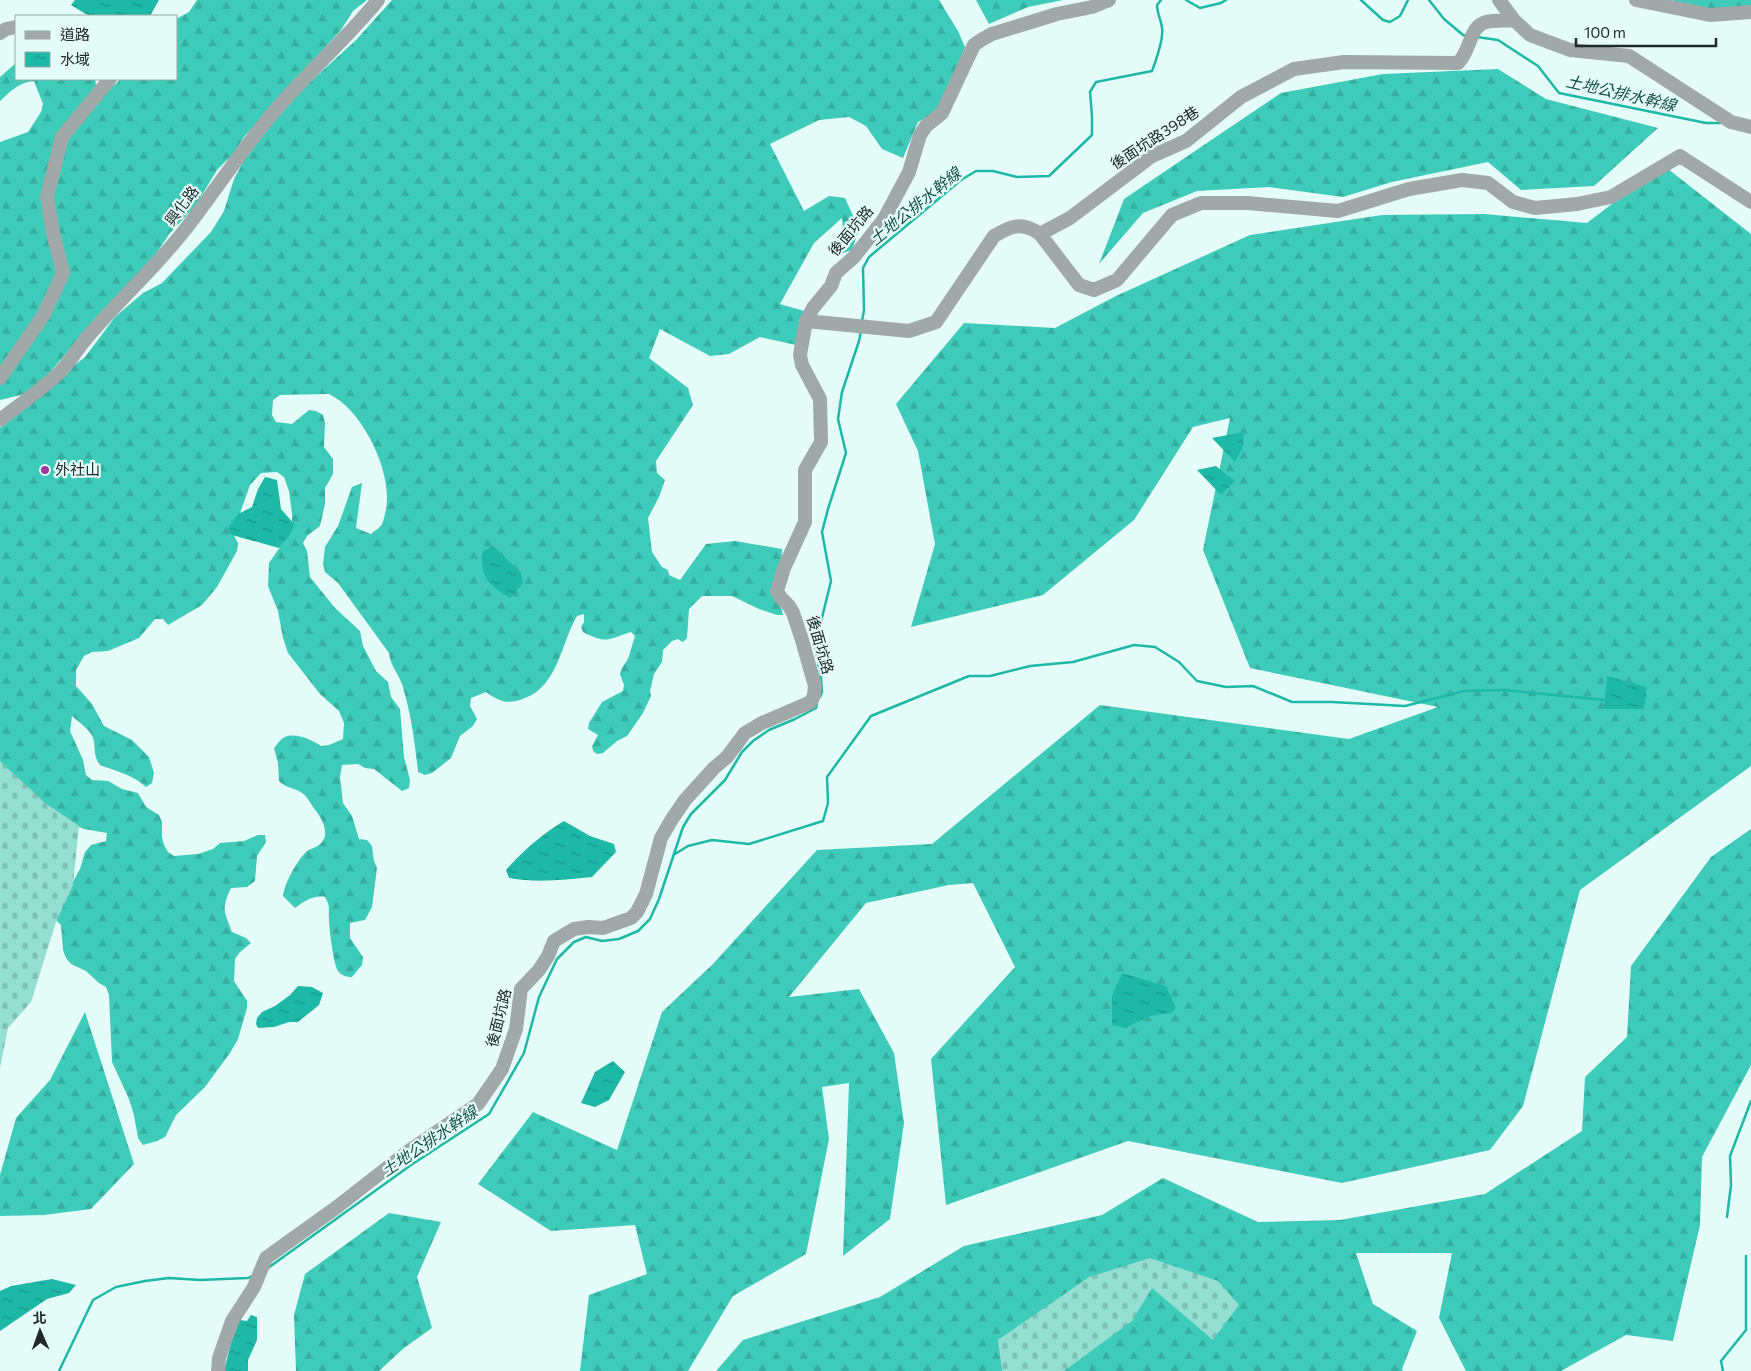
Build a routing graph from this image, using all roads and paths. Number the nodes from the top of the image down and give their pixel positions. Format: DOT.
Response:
graph roads {
  1 [pos="378,0"];
  2 [pos="1109,0"];
  3 [pos="1499,0"];
  4 [pos="1636,0"];
  5 [pos="1751,12"];
  6 [pos="1514,20"];
  7 [pos="15,27"];
  8 [pos="0,33"];
  9 [pos="109,80"];
  10 [pos="1751,127"];
  11 [pos="1751,202"];
  12 [pos="1040,234"];
  13 [pos="806,321"];
  14 [pos="0,378"];
  15 [pos="0,420"];
  16 [pos="218,1371"];
  1 -- 15 [label="street, 興化路"];
  2 -- 13 [label="street, 後面坑路"];
  3 -- 6 [label="street"];
  4 -- 5 [label="street"];
  6 -- 10 [label="street"];
  6 -- 12 [label="street, 後面坑路398巷"];
  7 -- 8 [label="street"];
  9 -- 14 [label="street"];
  11 -- 12 [label="street"];
  12 -- 13 [label="street"];
  13 -- 16 [label="street, 後面坑路"];
}
